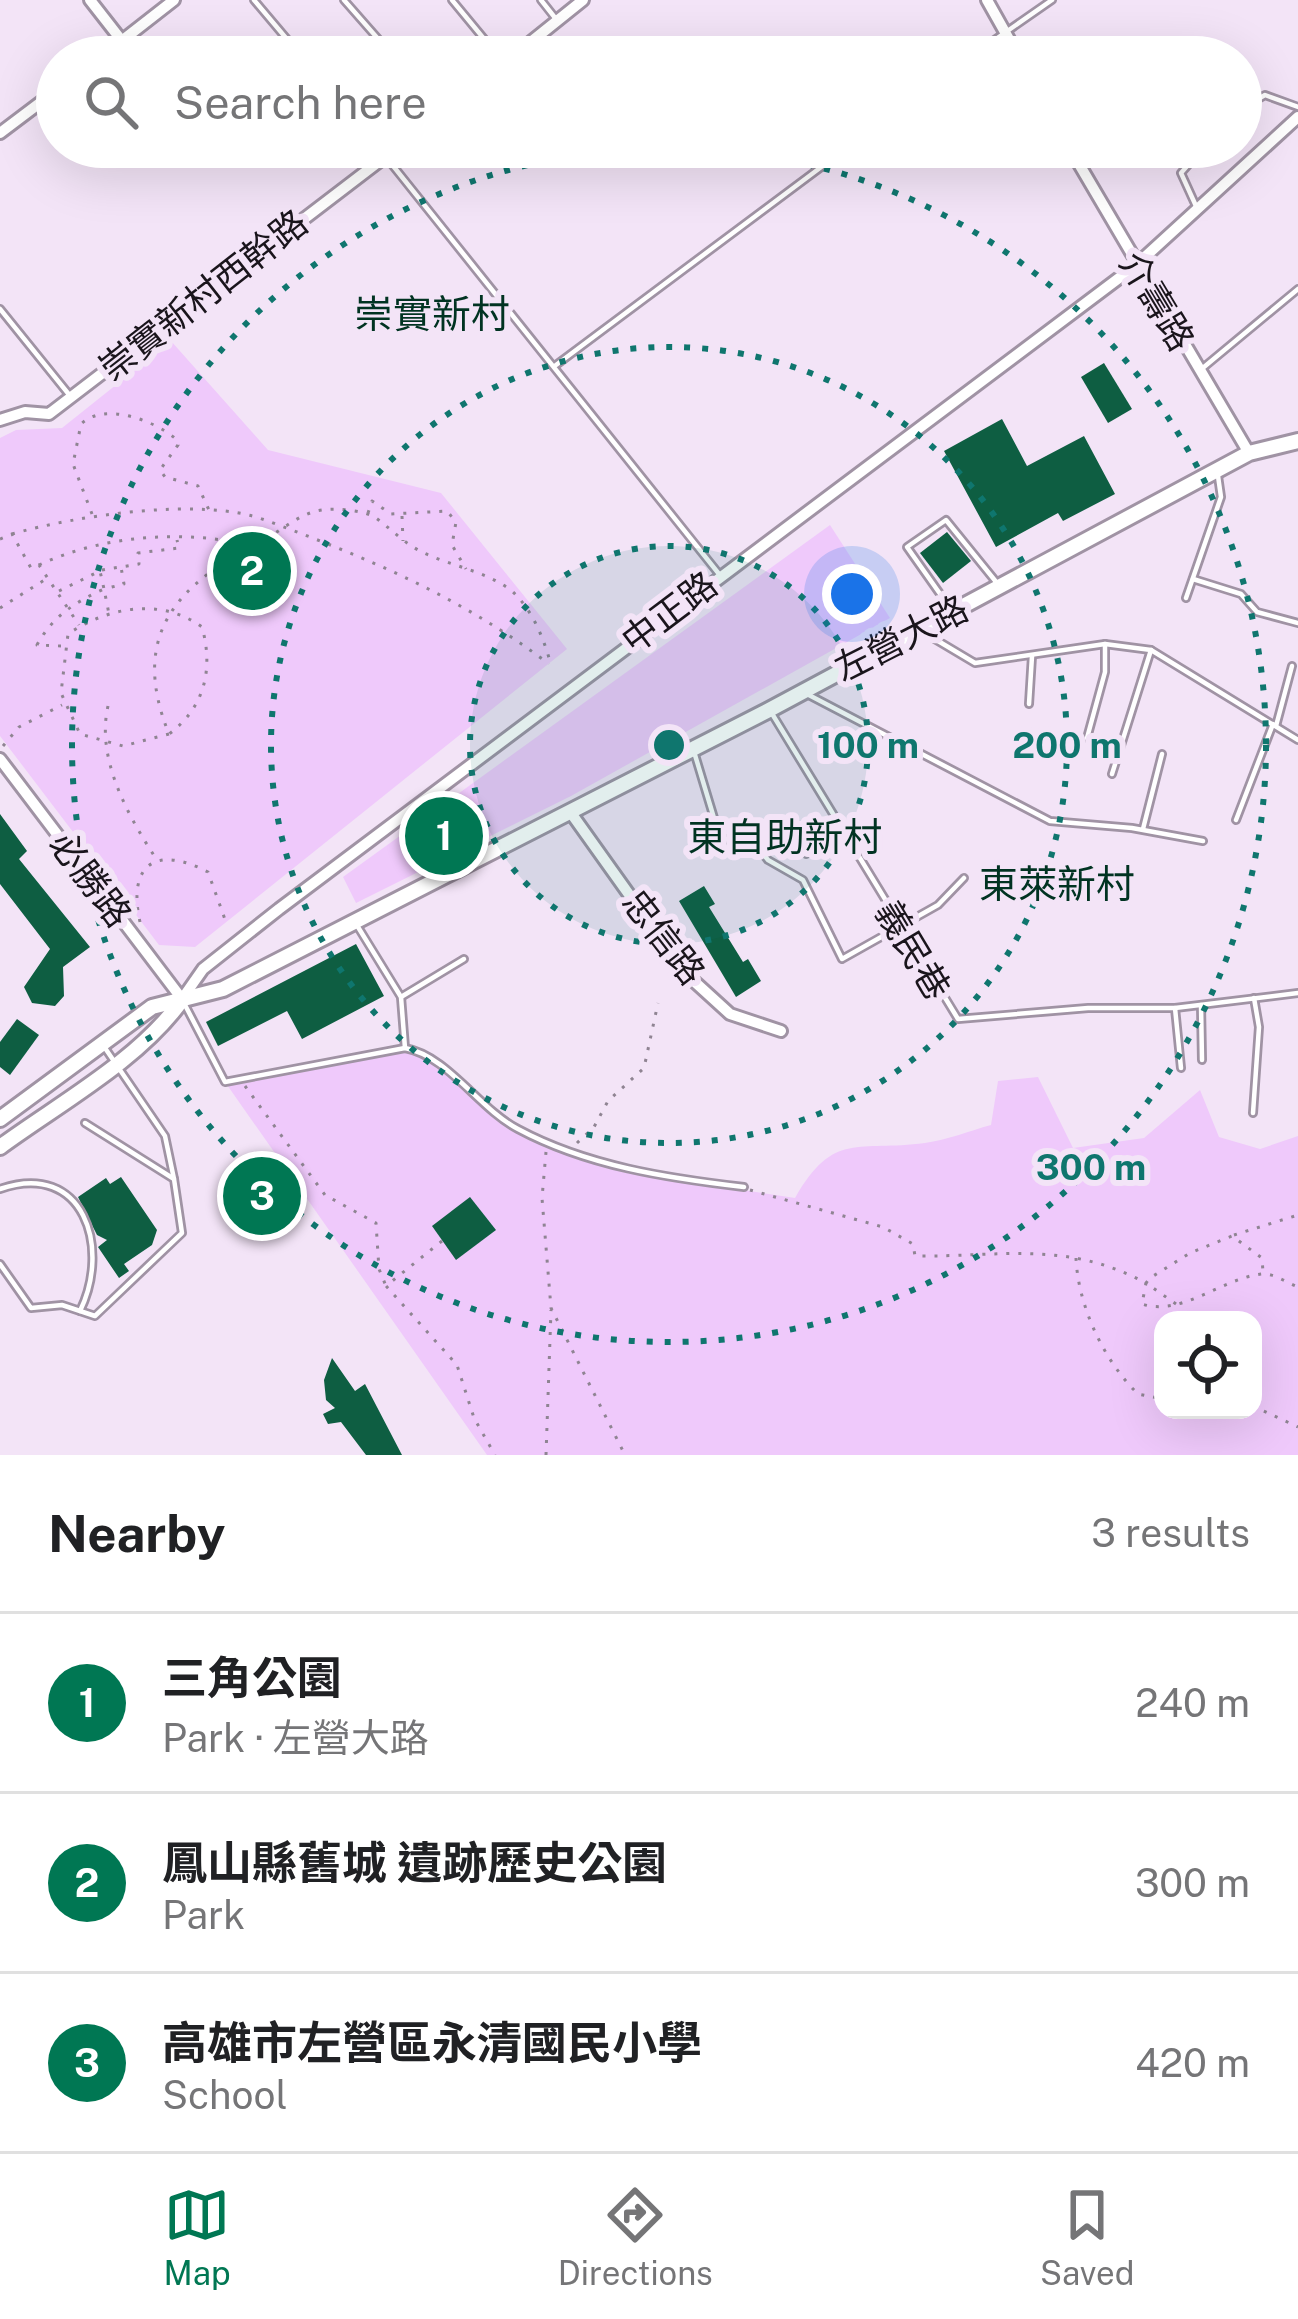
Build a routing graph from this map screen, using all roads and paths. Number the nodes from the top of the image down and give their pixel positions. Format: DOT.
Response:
graph roads {
  1 [pos="90,0"];
  2 [pos="174,0"];
  3 [pos="254,0"];
  4 [pos="344,0"];
  5 [pos="452,0"];
  6 [pos="541,0"];
  7 [pos="583,0"];
  8 [pos="987,0"];
  9 [pos="1052,0"];
  10 [pos="558,21"];
  11 [pos="1005,31"];
  12 [pos="118,36"];
  13 [pos="128,36"];
  14 [pos="284,36"];
  15 [pos="376,36"];
  16 [pos="482,36"];
  17 [pos="539,36"];
  18 [pos="998,36"];
  19 [pos="1008,36"];
  20 [pos="1262,97"];
  21 [pos="36,106"];
  22 [pos="1298,107"];
  23 [pos="1298,117"];
  24 [pos="0,133"];
  25 [pos="1262,151"];
  26 [pos="362,168"];
  27 [pos="395,168"];
  28 [pos="820,168"];
  29 [pos="1081,168"];
  30 [pos="1185,168"];
  31 [pos="1244,168"];
  32 [pos="1198,211"];
  33 [pos="1136,266"];
  34 [pos="1298,289"];
  35 [pos="0,309"];
  36 [pos="556,365"];
  37 [pos="1200,371"];
  38 [pos="71,397"];
  39 [pos="0,419"];
  40 [pos="1298,441"];
  41 [pos="1249,453"];
  42 [pos="1217,471"];
  43 [pos="209,512"];
  44 [pos="92,514"];
  45 [pos="367,515"];
  46 [pos="402,515"];
  47 [pos="282,530"];
  48 [pos="12,534"];
  49 [pos="177,538"];
  50 [pos="0,539"];
  51 [pos="403,541"];
  52 [pos="252,546"];
  53 [pos="39,565"];
  54 [pos="121,567"];
  55 [pos="100,571"];
  56 [pos="467,571"];
  57 [pos="719,574"];
  58 [pos="48,578"];
  59 [pos="1192,579"];
  60 [pos="1001,587"];
  61 [pos="104,589"];
  62 [pos="57,592"];
  63 [pos="1186,598"];
  64 [pos="0,608"];
  65 [pos="68,609"];
  66 [pos="170,611"];
  67 [pos="953,611"];
  68 [pos="109,614"];
  69 [pos="1298,623"];
  70 [pos="80,626"];
  71 [pos="918,629"];
  72 [pos="1105,644"];
  73 [pos="63,646"];
  74 [pos="1151,650"];
  75 [pos="1032,656"];
  76 [pos="1292,666"];
  77 [pos="800,690"];
  78 [pos="64,704"];
  79 [pos="1029,704"];
  80 [pos="107,706"];
  81 [pos="770,710"];
  82 [pos="1274,725"];
  83 [pos="169,734"];
  84 [pos="1087,739"];
  85 [pos="1298,740"];
  86 [pos="106,742"];
  87 [pos="0,749"];
  88 [pos="693,749"];
  89 [pos="1162,754"];
  90 [pos="0,759"];
  91 [pos="1112,774"];
  92 [pos="571,813"];
  93 [pos="1236,820"];
  94 [pos="1142,830"];
  95 [pos="842,832"];
  96 [pos="1202,841"];
  97 [pos="806,854"];
  98 [pos="156,859"];
  99 [pos="964,878"];
  100 [pos="355,920"];
  101 [pos="141,924"];
  102 [pos="227,925"];
  103 [pos="900,928"];
  104 [pos="464,958"];
  105 [pos="1298,993"];
  106 [pos="400,997"];
  107 [pos="1254,998"];
  108 [pos="182,999"];
  109 [pos="658,1003"];
  110 [pos="1201,1005"];
  111 [pos="1175,1008"];
  112 [pos="781,1031"];
  113 [pos="103,1046"];
  114 [pos="405,1048"];
  115 [pos="1202,1060"];
  116 [pos="116,1063"];
  117 [pos="1181,1067"];
  118 [pos="240,1079"];
  119 [pos="1252,1113"];
  120 [pos="0,1119"];
  121 [pos="85,1123"];
  122 [pos="573,1144"];
  123 [pos="548,1145"];
  124 [pos="0,1148"];
  125 [pos="174,1179"];
  126 [pos="744,1187"];
  127 [pos="0,1190"];
  128 [pos="1298,1215"];
  129 [pos="1232,1236"];
  130 [pos="442,1241"];
  131 [pos="425,1243"];
  132 [pos="427,1252"];
  133 [pos="1076,1256"];
  134 [pos="0,1264"];
  135 [pos="1263,1274"];
  136 [pos="1147,1283"];
  137 [pos="386,1286"];
  138 [pos="1298,1287"];
  139 [pos="1176,1304"];
  140 [pos="551,1308"];
  141 [pos="80,1311"];
  142 [pos="1154,1397"];
  143 [pos="1262,1410"];
  144 [pos="1298,1427"];
  145 [pos="495,1455"];
  146 [pos="546,1455"];
  147 [pos="625,1455"];
  1 -- 12 [label="street"];
  2 -- 13 [label="street"];
  3 -- 14 [label="lane"];
  4 -- 15 [label="lane"];
  5 -- 16 [label="lane"];
  6 -- 10 [label="lane"];
  7 -- 10 [label="street"];
  8 -- 11 [label="street"];
  9 -- 11 [label="lane"];
  10 -- 17 [label="street"];
  11 -- 18 [label="lane"];
  11 -- 19 [label="street"];
  20 -- 22 [label="lane"];
  21 -- 24 [label="street"];
  23 -- 25 [label="street, 中正路"];
  26 -- 38 [label="street, 崇實新村西幹路"];
  27 -- 36 [label="lane"];
  28 -- 36 [label="lane"];
  29 -- 33 [label="street, 介壽路"];
  30 -- 32 [label="lane"];
  31 -- 32 [label="street, 中正路"];
  32 -- 33 [label="street, 中正路"];
  33 -- 37 [label="street, 介壽路"];
  33 -- 57 [label="street, 中正路"];
  34 -- 37 [label="lane"];
  35 -- 38 [label="lane"];
  36 -- 57 [label="lane"];
  37 -- 41 [label="street, 介壽路"];
  38 -- 39 [label="street, 崇實新村西幹路"];
  40 -- 41 [label="street, 左營大路"];
  41 -- 42 [label="street, 左營大路"];
  42 -- 59 [label="lane"];
  42 -- 60 [label="street, 左營大路"];
  43 -- 44 [label="path"];
  43 -- 44 [label="path"];
  43 -- 47 [label="path"];
  44 -- 48 [label="path"];
  45 -- 46 [label="path"];
  45 -- 47 [label="path"];
  45 -- 51 [label="path"];
  46 -- 51 [label="path"];
  46 -- 56 [label="path"];
  47 -- 52 [label="path"];
  47 -- 56 [label="path"];
  48 -- 50 [label="path"];
  48 -- 53 [label="path"];
  49 -- 52 [label="path"];
  49 -- 53 [label="path"];
  49 -- 54 [label="path"];
  51 -- 56 [label="path"];
  52 -- 66 [label="path"];
  53 -- 58 [label="path"];
  54 -- 55 [label="path"];
  54 -- 61 [label="path"];
  55 -- 61 [label="path"];
  55 -- 62 [label="path"];
  57 -- 108 [label="street, 中正路"];
  58 -- 62 [label="path"];
  58 -- 64 [label="path"];
  59 -- 63 [label="lane"];
  59 -- 69 [label="lane"];
  60 -- 67 [label="street, 左營大路"];
  60 -- 67 [label="lane"];
  61 -- 65 [label="path"];
  61 -- 68 [label="path"];
  62 -- 65 [label="path"];
  65 -- 70 [label="path"];
  65 -- 73 [label="path"];
  66 -- 68 [label="path"];
  66 -- 83 [label="path"];
  66 -- 83 [label="path"];
  67 -- 71 [label="street, 左營大路"];
  68 -- 70 [label="path"];
  70 -- 73 [label="path"];
  71 -- 75 [label="lane"];
  71 -- 77 [label="street, 左營大路"];
  72 -- 74 [label="lane"];
  72 -- 75 [label="lane"];
  72 -- 84 [label="lane"];
  73 -- 78 [label="path"];
  74 -- 82 [label="lane"];
  74 -- 91 [label="lane"];
  75 -- 79 [label="lane"];
  76 -- 82 [label="lane"];
  77 -- 81 [label="street, 左營大路"];
  77 -- 94 [label="lane"];
  78 -- 86 [label="path"];
  78 -- 87 [label="path"];
  80 -- 86 [label="path"];
  81 -- 88 [label="street, 左營大路"];
  81 -- 95 [label="lane, 義民巷"];
  82 -- 85 [label="lane"];
  82 -- 93 [label="lane"];
  83 -- 86 [label="path"];
  86 -- 98 [label="path"];
  88 -- 92 [label="street, 左營大路"];
  88 -- 103 [label="lane"];
  89 -- 94 [label="lane"];
  90 -- 108 [label="street, 必勝路"];
  92 -- 100 [label="street, 左營大路"];
  92 -- 112 [label="street, 忠信路"];
  94 -- 96 [label="lane"];
  95 -- 97 [label="lane"];
  95 -- 103 [label="lane, 義民巷"];
  98 -- 101 [label="path"];
  98 -- 102 [label="path"];
  99 -- 103 [label="lane"];
  100 -- 106 [label="lane"];
  100 -- 108 [label="street, 左營大路"];
  103 -- 111 [label="lane, 義民巷"];
  104 -- 106 [label="lane"];
  105 -- 107 [label="lane, 義民巷"];
  106 -- 114 [label="lane"];
  107 -- 110 [label="lane, 義民巷"];
  107 -- 119 [label="lane"];
  108 -- 113 [label="street, 左營大路"];
  108 -- 116 [label="street, 左營大路"];
  108 -- 118 [label="lane"];
  109 -- 122 [label="path"];
  110 -- 111 [label="lane, 義民巷"];
  110 -- 115 [label="lane"];
  111 -- 117 [label="lane"];
  113 -- 116 [label="lane"];
  113 -- 120 [label="street, 左營大路"];
  114 -- 118 [label="lane"];
  114 -- 123 [label="lane"];
  116 -- 124 [label="street, 左營大路"];
  116 -- 125 [label="lane"];
  118 -- 137 [label="path"];
  121 -- 125 [label="lane"];
  123 -- 126 [label="lane"];
  123 -- 140 [label="path"];
  125 -- 141 [label="lane"];
  126 -- 133 [label="path"];
  127 -- 141 [label="lane"];
  128 -- 129 [label="path"];
  129 -- 135 [label="path"];
  129 -- 136 [label="path"];
  130 -- 132 [label="path"];
  131 -- 132 [label="path"];
  132 -- 137 [label="path"];
  133 -- 136 [label="path"];
  133 -- 142 [label="path"];
  134 -- 141 [label="lane"];
  135 -- 138 [label="path"];
  135 -- 139 [label="path"];
  136 -- 139 [label="path"];
  136 -- 139 [label="path"];
  137 -- 145 [label="path"];
  140 -- 146 [label="path"];
  140 -- 147 [label="path"];
  143 -- 144 [label="path"];
}
